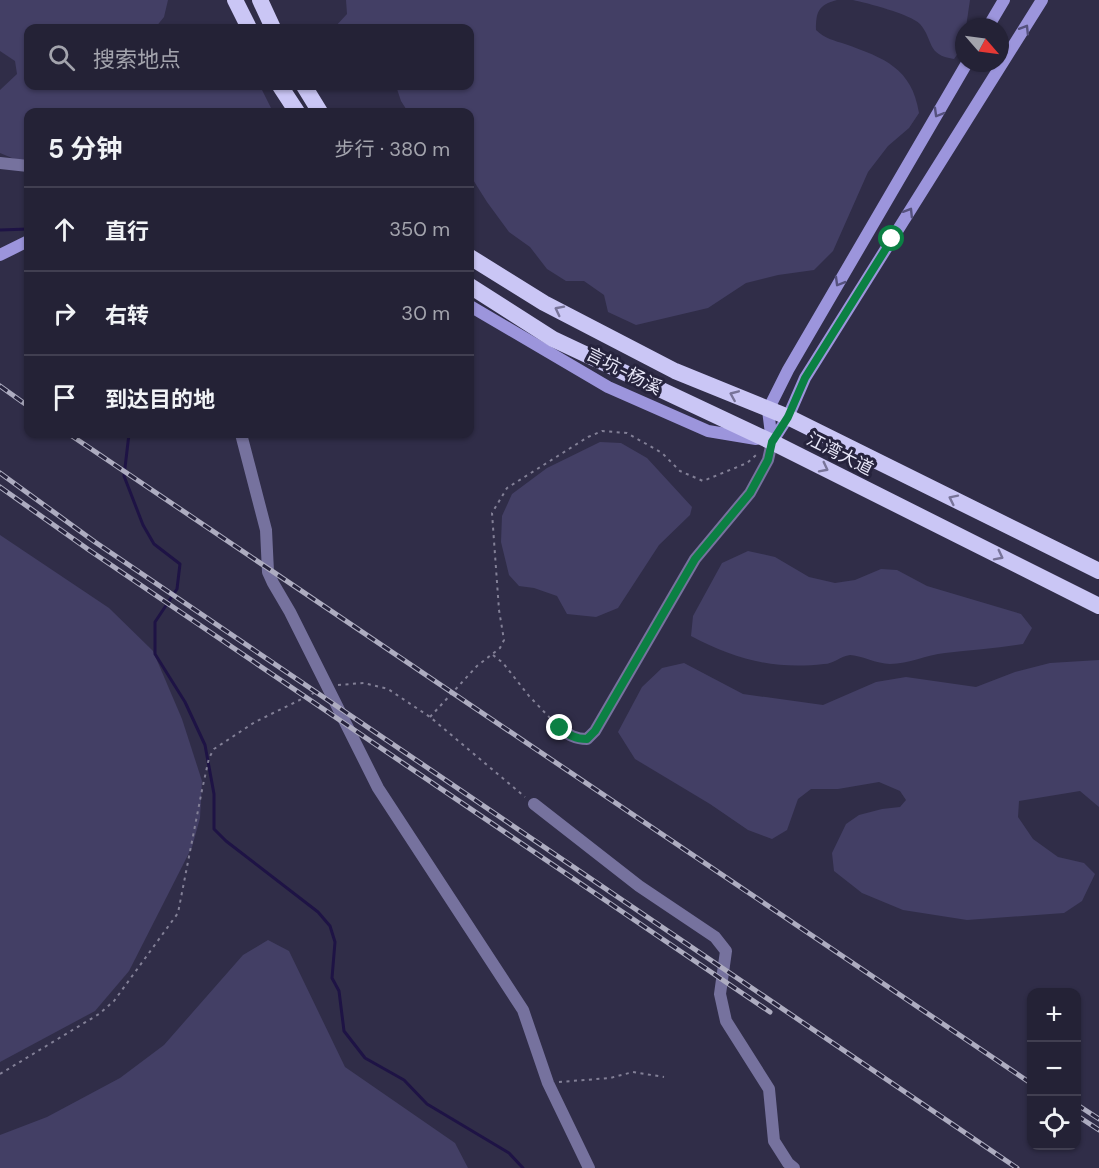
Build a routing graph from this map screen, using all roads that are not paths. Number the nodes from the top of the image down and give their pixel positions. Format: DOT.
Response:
graph roads {
  1 [pos="235,0"];
  2 [pos="260,0"];
  3 [pos="1004,0"];
  4 [pos="1042,0"];
  5 [pos="993,18"];
  6 [pos="247,24"];
  7 [pos="271,24"];
  8 [pos="962,72"];
  9 [pos="283,90"];
  10 [pos="306,90"];
  11 [pos="294,108"];
  12 [pos="318,108"];
  13 [pos="0,163"];
  14 [pos="24,166"];
  15 [pos="24,243"];
  16 [pos="0,255"];
  17 [pos="474,259"];
  18 [pos="474,289"];
  19 [pos="474,308"];
  20 [pos="768,410"];
  21 [pos="788,417"];
  22 [pos="242,438"];
  23 [pos="772,442"];
  24 [pos="1099,571"];
  25 [pos="1099,606"];
  26 [pos="560,728"];
  27 [pos="534,804"];
  28 [pos="589,1168"];
  29 [pos="794,1168"];
  1 -- 6 [label="highway"];
  2 -- 7 [label="highway"];
  3 -- 5 [label="main road"];
  21 -- 4 [label="main road, one-way"];
  8 -- 20 [label="main road, one-way"];
  9 -- 11 [label="highway"];
  10 -- 12 [label="highway"];
  13 -- 14 [label="street"];
  15 -- 16 [label="main road"];
  20 -- 17 [label="highway, 江湾大道, one-way"];
  18 -- 23 [label="highway, 江湾大道"];
  19 -- 23 [label="main road, 言坑-杨溪"];
  20 -- 21 [label="highway, 江湾大道"];
  20 -- 23 [label="main road"];
  21 -- 23 [label="main road"];
  24 -- 21 [label="highway, 江湾大道, one-way"];
  22 -- 28 [label="street"];
  23 -- 25 [label="highway, 江湾大道, one-way"];
  23 -- 26 [label="street"];
  27 -- 29 [label="street"];
}
